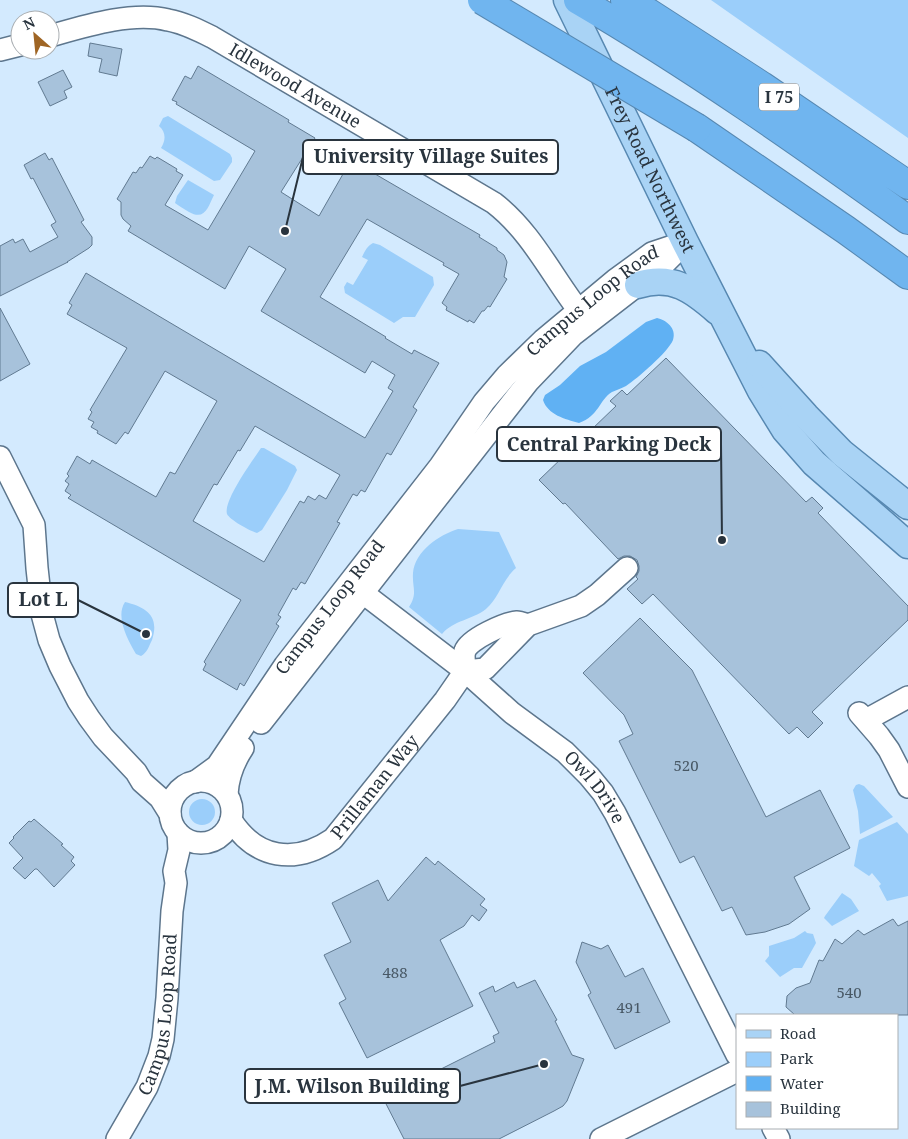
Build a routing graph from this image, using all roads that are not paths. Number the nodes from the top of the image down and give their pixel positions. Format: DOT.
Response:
graph roads {
  1 [pos="482,0"];
  2 [pos="566,0"];
  3 [pos="578,0"];
  4 [pos="626,0"];
  5 [pos="60,33"];
  6 [pos="908,185"];
  7 [pos="908,220"];
  8 [pos="686,242"];
  9 [pos="908,275"];
  10 [pos="638,284"];
  11 [pos="583,316"];
  12 [pos="730,328"];
  13 [pos="0,457"];
  14 [pos="908,506"];
  15 [pos="908,545"];
  16 [pos="627,568"];
  17 [pos="358,584"];
  18 [pos="465,670"];
  19 [pos="906,704"];
  20 [pos="136,772"];
  21 [pos="189,784"];
  22 [pos="908,787"];
  23 [pos="227,794"];
  24 [pos="231,820"];
  25 [pos="174,823"];
  26 [pos="211,840"];
  27 [pos="256,847"];
  28 [pos="176,883"];
  29 [pos="736,1053"];
  30 [pos="736,1072"];
  31 [pos="117,1139"];
  32 [pos="601,1139"];
  1 -- 9 [label="highway, bridge"];
  2 -- 8 [label="main road, Frey Road Northwest"];
  3 -- 7 [label="highway"];
  4 -- 6 [label="highway, I 75"];
  5 -- 11 [label="street, Idlewood Avenue"];
  8 -- 10 [label="street, Campus Loop Road"];
  8 -- 11 [label="street, Campus Loop Road"];
  8 -- 12 [label="main road, Frey Road Northwest"];
  10 -- 11 [label="street, Campus Loop Road"];
  10 -- 12 [label="main road"];
  11 -- 17 [label="street, Campus Loop Road"];
  12 -- 14 [label="main road, Frey Road Northwest"];
  12 -- 15 [label="main road, Frey Road Northwest"];
  13 -- 20 [label="street"];
  16 -- 18 [label="street"];
  17 -- 18 [label="street, Owl Drive"];
  17 -- 21 [label="street, Campus Loop Road"];
  17 -- 23 [label="street, Campus Loop Road"];
  18 -- 27 [label="street, Prillaman Way"];
  18 -- 29 [label="street, Owl Drive"];
  19 -- 22 [label="street"];
  20 -- 21 [label="street"];
  20 -- 25 [label="street"];
  21 -- 23 [label="street"];
  21 -- 25 [label="street"];
  23 -- 24 [label="street"];
  24 -- 26 [label="street"];
  24 -- 27 [label="street, Prillaman Way"];
  25 -- 26 [label="street"];
  25 -- 28 [label="street, Campus Loop Road"];
  26 -- 27 [label="street, Prillaman Way"];
  26 -- 28 [label="street, Campus Loop Road"];
  28 -- 31 [label="street, Campus Loop Road"];
  30 -- 32 [label="street"];
}
